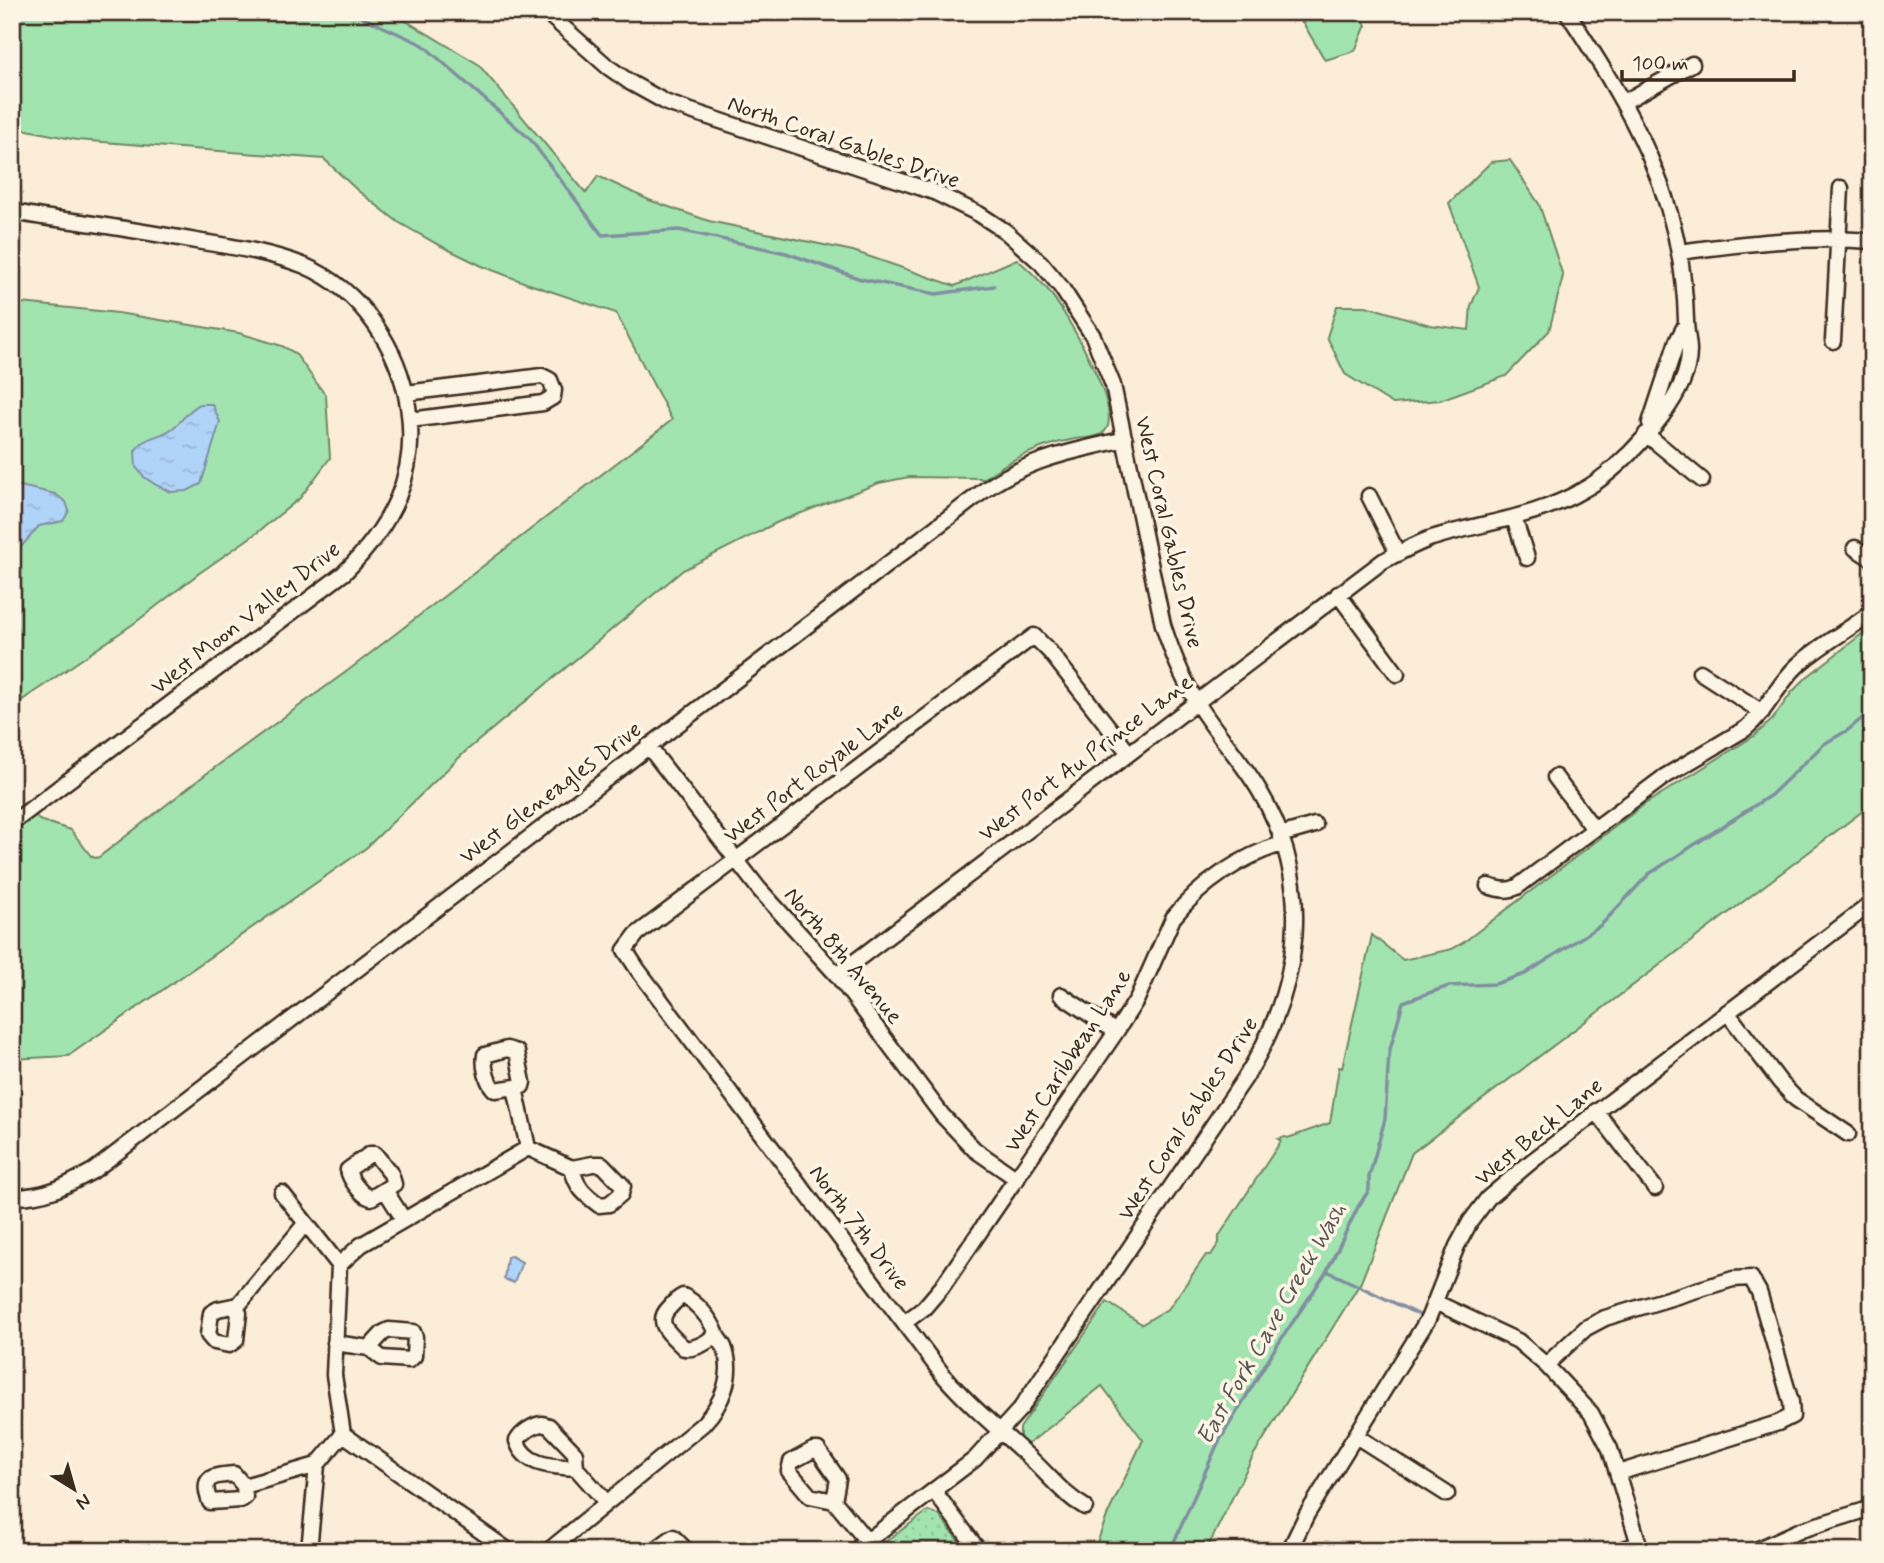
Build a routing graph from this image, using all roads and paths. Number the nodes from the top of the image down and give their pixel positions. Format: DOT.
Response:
graph roads {
  1 [pos="546,12"];
  2 [pos="1567,12"];
  3 [pos="1692,64"];
  4 [pos="1624,102"];
  5 [pos="1841,188"];
  6 [pos="12,211"];
  7 [pos="1838,239"];
  8 [pos="1872,242"];
  9 [pos="1680,252"];
  10 [pos="1833,341"];
  11 [pos="1114,385"];
  12 [pos="406,393"];
  13 [pos="410,420"];
  14 [pos="1646,434"];
  15 [pos="1125,439"];
  16 [pos="1702,480"];
  17 [pos="1369,496"];
  18 [pos="1514,518"];
  19 [pos="1855,548"];
  20 [pos="1398,554"];
  21 [pos="1527,558"];
  22 [pos="1872,559"];
  23 [pos="1338,594"];
  24 [pos="1872,612"];
  25 [pos="1700,672"];
  26 [pos="1397,674"];
  27 [pos="1196,701"];
  28 [pos="1762,712"];
  29 [pos="648,746"];
  30 [pos="1128,752"];
  31 [pos="1555,777"];
  32 [pos="12,823"];
  33 [pos="1315,825"];
  34 [pos="1594,829"];
  35 [pos="1281,840"];
  36 [pos="735,860"];
  37 [pos="1489,886"];
  38 [pos="1872,903"];
  39 [pos="625,950"];
  40 [pos="837,975"];
  41 [pos="1061,995"];
  42 [pos="1727,1012"];
  43 [pos="1116,1032"];
  44 [pos="515,1088"];
  45 [pos="1597,1111"];
  46 [pos="1849,1134"];
  47 [pos="528,1149"];
  48 [pos="572,1168"];
  49 [pos="1017,1179"];
  50 [pos="1655,1188"];
  51 [pos="385,1190"];
  52 [pos="282,1193"];
  53 [pos="12,1197"];
  54 [pos="404,1220"];
  55 [pos="305,1224"];
  56 [pos="339,1265"];
  57 [pos="1435,1302"];
  58 [pos="236,1308"];
  59 [pos="904,1323"];
  60 [pos="716,1334"];
  61 [pos="335,1343"];
  62 [pos="369,1348"];
  63 [pos="1546,1365"];
  64 [pos="1000,1432"];
  65 [pos="343,1434"];
  66 [pos="1356,1436"];
  67 [pos="317,1465"];
  68 [pos="576,1468"];
  69 [pos="1618,1473"];
  70 [pos="244,1486"];
  71 [pos="934,1491"];
  72 [pos="1447,1494"];
  73 [pos="834,1500"];
  74 [pos="606,1502"];
  75 [pos="1084,1507"];
  76 [pos="1872,1508"];
  77 [pos="867,1541"];
  78 [pos="1640,1547"];
  79 [pos="309,1551"];
  80 [pos="509,1551"];
  81 [pos="548,1551"];
  82 [pos="654,1551"];
  83 [pos="687,1551"];
  84 [pos="854,1551"];
  85 [pos="979,1551"];
  86 [pos="1289,1551"];
  87 [pos="1618,1551"];
  88 [pos="1754,1551"];
  1 -- 11 [label="street, North Coral Gables Drive"];
  2 -- 4 [label="street, West Port Au Prince Lane"];
  3 -- 4 [label="street"];
  4 -- 9 [label="street, West Port Au Prince Lane"];
  5 -- 7 [label="street"];
  6 -- 12 [label="street, West Moon Valley Drive"];
  7 -- 8 [label="street"];
  7 -- 9 [label="street"];
  7 -- 10 [label="street"];
  9 -- 14 [label="street, West Port Au Prince Lane"];
  11 -- 15 [label="street, West Coral Gables Drive"];
  12 -- 13 [label="street, West Moon Valley Drive"];
  12 -- 13 [label="street"];
  13 -- 32 [label="street, West Moon Valley Drive"];
  14 -- 16 [label="street"];
  14 -- 18 [label="street, West Port Au Prince Lane"];
  15 -- 27 [label="street, West Coral Gables Drive"];
  15 -- 29 [label="street, West Gleneagles Drive"];
  17 -- 20 [label="street"];
  18 -- 20 [label="street, West Port Au Prince Lane"];
  18 -- 21 [label="street"];
  19 -- 22 [label="street"];
  20 -- 23 [label="street, West Port Au Prince Lane"];
  23 -- 26 [label="street"];
  23 -- 27 [label="street, West Port Au Prince Lane"];
  24 -- 28 [label="street"];
  25 -- 28 [label="street"];
  27 -- 30 [label="street, West Port Au Prince Lane"];
  27 -- 35 [label="street, West Coral Gables Drive"];
  28 -- 34 [label="street"];
  29 -- 36 [label="street, North 8th Avenue"];
  29 -- 53 [label="street, West Gleneagles Drive"];
  30 -- 36 [label="street, West Port Royale Lane"];
  30 -- 40 [label="street, West Port Au Prince Lane"];
  31 -- 34 [label="street"];
  33 -- 35 [label="street"];
  34 -- 37 [label="street"];
  35 -- 43 [label="street, West Caribbean Lane"];
  35 -- 64 [label="street, West Coral Gables Drive"];
  36 -- 39 [label="street, West Port Royale Lane"];
  36 -- 40 [label="street, North 8th Avenue"];
  38 -- 42 [label="street, West Beck Lane"];
  39 -- 59 [label="street, North 7th Drive"];
  40 -- 49 [label="street, North 8th Avenue"];
  41 -- 43 [label="street"];
  42 -- 45 [label="street, West Beck Lane"];
  42 -- 46 [label="street"];
  43 -- 49 [label="street, West Caribbean Lane"];
  44 -- 47 [label="street"];
  45 -- 50 [label="street"];
  45 -- 57 [label="street, West Beck Lane"];
  47 -- 48 [label="street"];
  47 -- 54 [label="street"];
  49 -- 59 [label="street, West Caribbean Lane"];
  51 -- 54 [label="street"];
  52 -- 55 [label="street"];
  54 -- 56 [label="street"];
  55 -- 56 [label="street"];
  55 -- 58 [label="street"];
  56 -- 61 [label="street"];
  57 -- 63 [label="street"];
  57 -- 66 [label="street, West Beck Lane"];
  59 -- 64 [label="street, North 7th Drive"];
  60 -- 74 [label="street"];
  61 -- 62 [label="street"];
  61 -- 65 [label="street"];
  63 -- 69 [label="street"];
  63 -- 69 [label="street"];
  64 -- 71 [label="street, West Coral Gables Drive"];
  64 -- 75 [label="street, North 7th Drive"];
  65 -- 67 [label="street"];
  65 -- 80 [label="street"];
  66 -- 72 [label="street"];
  66 -- 86 [label="street, West Beck Lane"];
  67 -- 70 [label="street"];
  67 -- 79 [label="street"];
  68 -- 74 [label="street"];
  69 -- 78 [label="street"];
  71 -- 77 [label="street, West Coral Gables Drive"];
  71 -- 85 [label="street"];
  73 -- 77 [label="street"];
  74 -- 81 [label="street"];
  76 -- 88 [label="street"];
  77 -- 84 [label="street, West Coral Gables Drive"];
  78 -- 87 [label="street"];
  82 -- 83 [label="street"];
}
